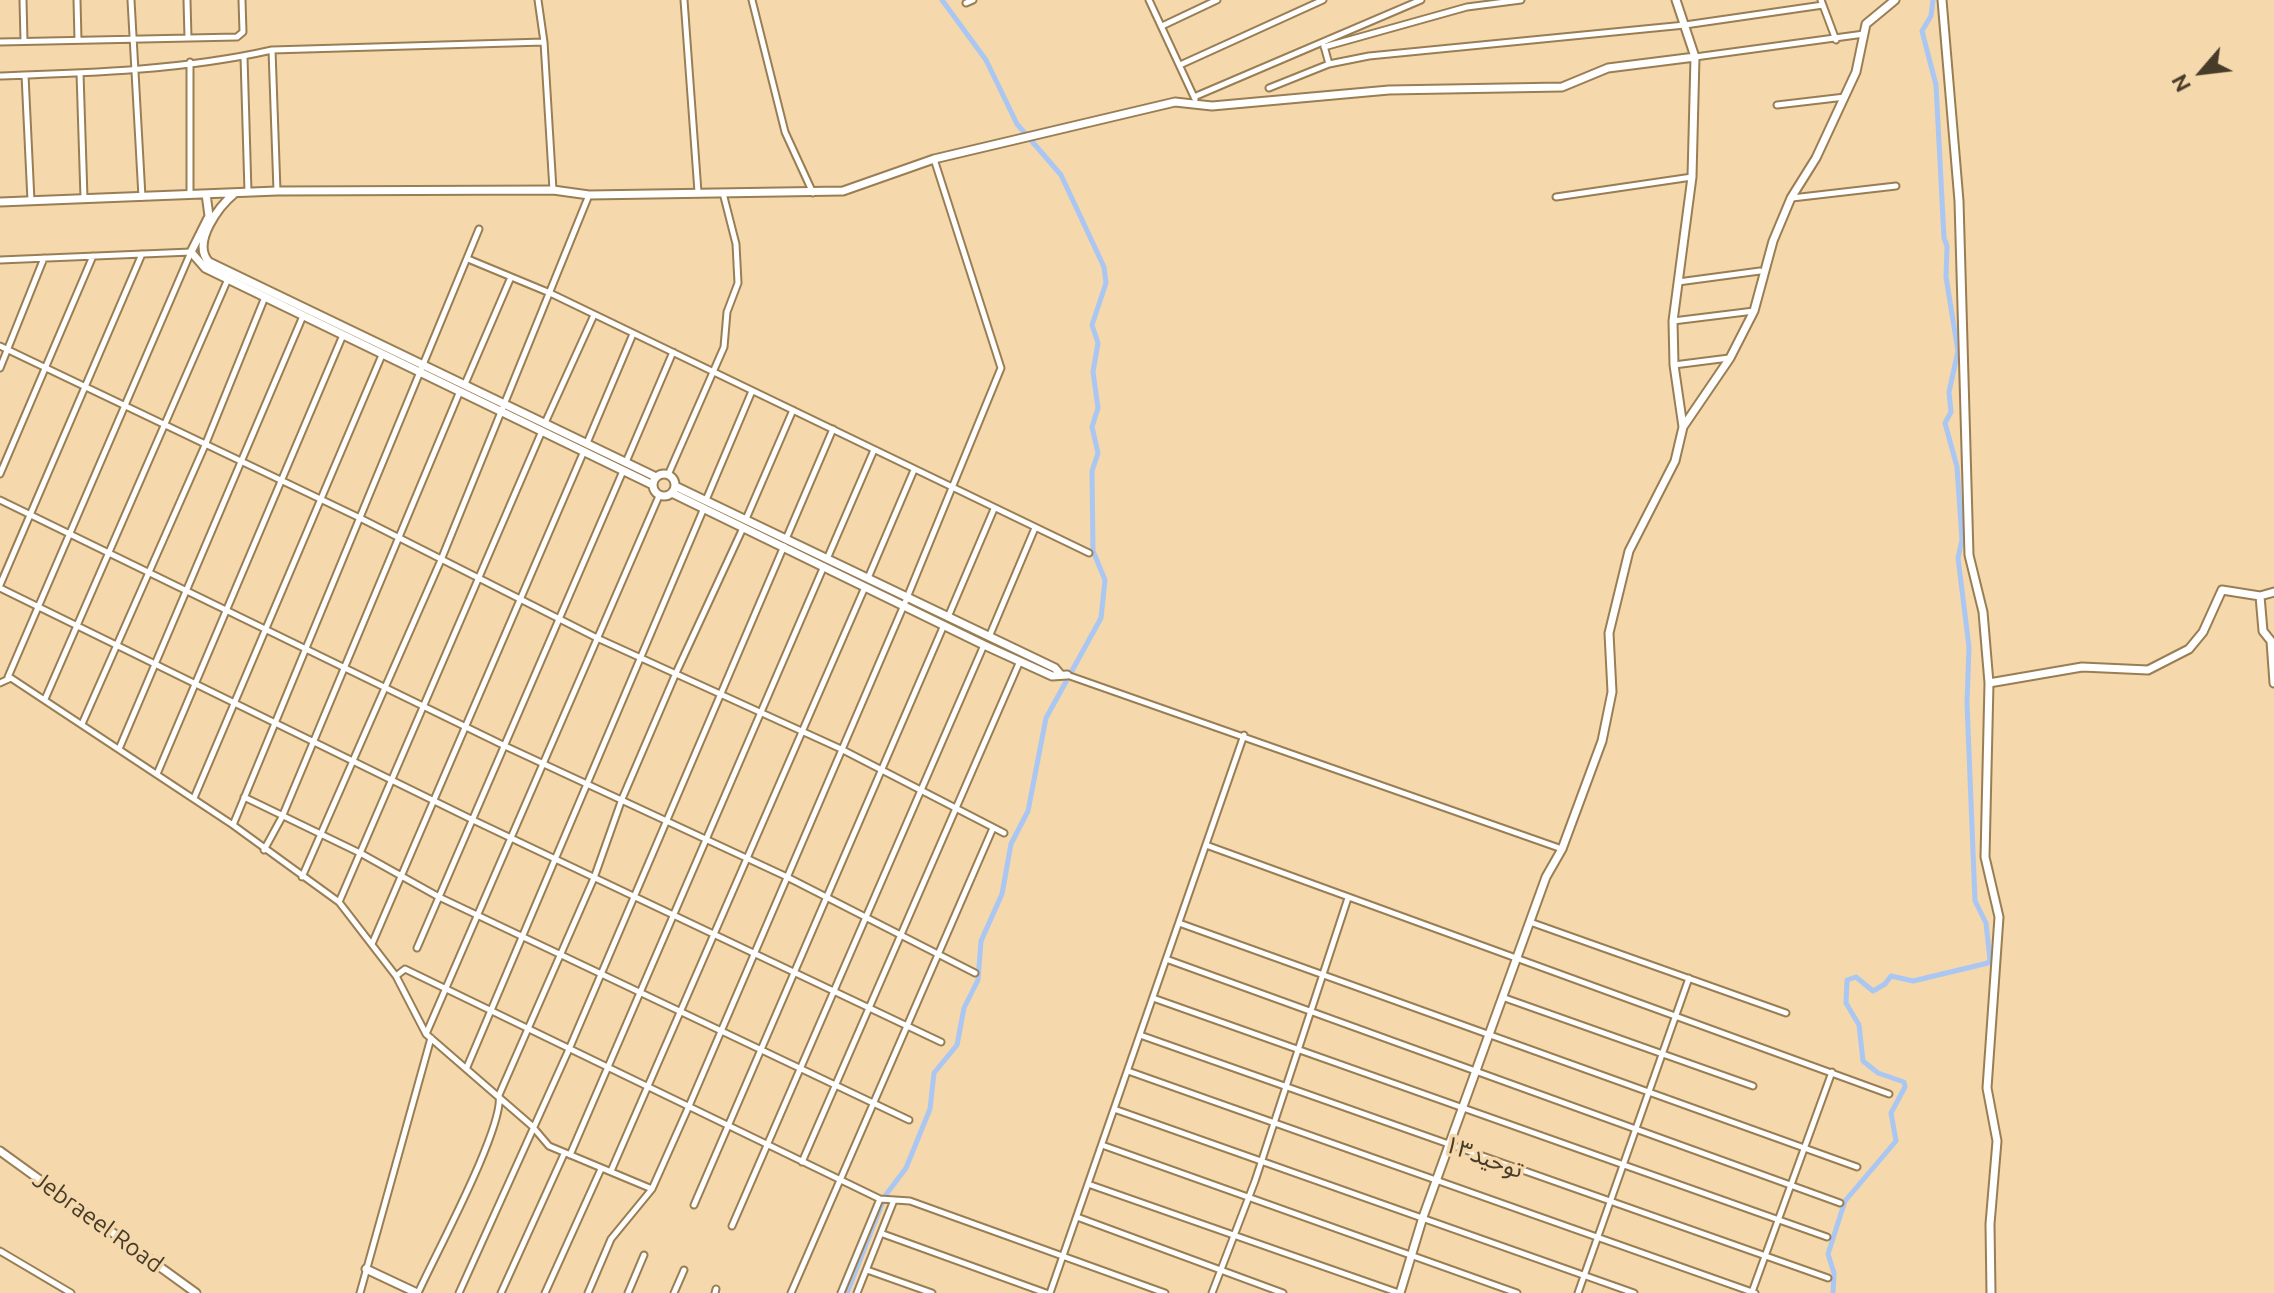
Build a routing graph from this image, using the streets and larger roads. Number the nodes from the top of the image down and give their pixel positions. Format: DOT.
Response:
graph roads {
  1 [pos="23,0"];
  2 [pos="77,0"];
  3 [pos="131,0"];
  4 [pos="187,0"];
  5 [pos="242,0"];
  6 [pos="538,0"];
  7 [pos="684,0"];
  8 [pos="752,0"];
  9 [pos="973,0"];
  10 [pos="1149,0"];
  11 [pos="1217,0"];
  12 [pos="1323,0"];
  13 [pos="1421,0"];
  14 [pos="1521,0"];
  15 [pos="1676,0"];
  16 [pos="1895,0"];
  17 [pos="1942,0"];
  18 [pos="1822,2"];
  19 [pos="966,3"];
  20 [pos="1685,25"];
  21 [pos="1162,26"];
  22 [pos="1866,34"];
  23 [pos="132,38"];
  24 [pos="188,38"];
  25 [pos="78,40"];
  26 [pos="1836,40"];
  27 [pos="24,41"];
  28 [pos="0,42"];
  29 [pos="544,42"];
  30 [pos="1323,44"];
  31 [pos="272,50"];
  32 [pos="244,56"];
  33 [pos="1695,57"];
  34 [pos="190,62"];
  35 [pos="1329,64"];
  36 [pos="1180,65"];
  37 [pos="134,68"];
  38 [pos="80,73"];
  39 [pos="25,75"];
  40 [pos="0,76"];
  41 [pos="1269,88"];
  42 [pos="1846,96"];
  43 [pos="1195,100"];
  44 [pos="1777,105"];
  45 [pos="934,159"];
  46 [pos="1692,177"];
  47 [pos="1896,186"];
  48 [pos="553,190"];
  49 [pos="277,191"];
  50 [pos="248,192"];
  51 [pos="698,192"];
  52 [pos="236,193"];
  53 [pos="723,193"];
  54 [pos="813,193"];
  55 [pos="190,194"];
  56 [pos="206,194"];
  57 [pos="589,195"];
  58 [pos="142,197"];
  59 [pos="1556,197"];
  60 [pos="1791,198"];
  61 [pos="84,199"];
  62 [pos="31,201"];
  63 [pos="0,202"];
  64 [pos="479,229"];
  65 [pos="191,252"];
  66 [pos="142,254"];
  67 [pos="93,256"];
  68 [pos="44,258"];
  69 [pos="468,259"];
  70 [pos="0,260"];
  71 [pos="1760,271"];
  72 [pos="511,277"];
  73 [pos="228,279"];
  74 [pos="1678,282"];
  75 [pos="550,293"];
  76 [pos="265,297"];
  77 [pos="1754,311"];
  78 [pos="303,315"];
  79 [pos="594,315"];
  80 [pos="1673,321"];
  81 [pos="633,333"];
  82 [pos="343,335"];
  83 [pos="0,346"];
  84 [pos="8,349"];
  85 [pos="673,352"];
  86 [pos="382,355"];
  87 [pos="1730,358"];
  88 [pos="1674,365"];
  89 [pos="46,367"];
  90 [pos="0,368"];
  91 [pos="422,369"];
  92 [pos="712,371"];
  93 [pos="86,386"];
  94 [pos="462,388"];
  95 [pos="752,391"];
  96 [pos="125,404"];
  97 [pos="504,407"];
  98 [pos="793,410"];
  99 [pos="164,423"];
  100 [pos="544,427"];
  101 [pos="1683,427"];
  102 [pos="833,429"];
  103 [pos="206,443"];
  104 [pos="585,447"];
  105 [pos="874,450"];
  106 [pos="243,461"];
  107 [pos="624,467"];
  108 [pos="914,470"];
  109 [pos="0,474"];
  110 [pos="668,475"];
  111 [pos="281,480"];
  112 [pos="654,481"];
  113 [pos="952,489"];
  114 [pos="674,490"];
  115 [pos="659,496"];
  116 [pos="321,499"];
  117 [pos="0,500"];
  118 [pos="705,504"];
  119 [pos="994,509"];
  120 [pos="31,514"];
  121 [pos="360,518"];
  122 [pos="745,523"];
  123 [pos="1035,528"];
  124 [pos="71,533"];
  125 [pos="400,540"];
  126 [pos="785,542"];
  127 [pos="112,552"];
  128 [pos="1089,553"];
  129 [pos="441,560"];
  130 [pos="826,562"];
  131 [pos="147,569"];
  132 [pos="481,579"];
  133 [pos="867,582"];
  134 [pos="0,587"];
  135 [pos="187,589"];
  136 [pos="2274,592"];
  137 [pos="2260,596"];
  138 [pos="519,597"];
  139 [pos="906,602"];
  140 [pos="39,607"];
  141 [pos="226,608"];
  142 [pos="558,619"];
  143 [pos="946,621"];
  144 [pos="78,626"];
  145 [pos="267,628"];
  146 [pos="597,638"];
  147 [pos="986,641"];
  148 [pos="118,645"];
  149 [pos="305,646"];
  150 [pos="638,655"];
  151 [pos="1020,661"];
  152 [pos="157,664"];
  153 [pos="343,667"];
  154 [pos="676,673"];
  155 [pos="1064,675"];
  156 [pos="8,677"];
  157 [pos="195,682"];
  158 [pos="0,683"];
  159 [pos="1989,683"];
  160 [pos="2274,683"];
  161 [pos="383,686"];
  162 [pos="721,694"];
  163 [pos="45,699"];
  164 [pos="234,700"];
  165 [pos="427,706"];
  166 [pos="761,715"];
  167 [pos="275,720"];
  168 [pos="82,724"];
  169 [pos="466,724"];
  170 [pos="800,733"];
  171 [pos="1244,735"];
  172 [pos="311,740"];
  173 [pos="505,746"];
  174 [pos="119,749"];
  175 [pos="841,749"];
  176 [pos="352,760"];
  177 [pos="542,763"];
  178 [pos="881,771"];
  179 [pos="157,774"];
  180 [pos="393,780"];
  181 [pos="585,782"];
  182 [pos="919,789"];
  183 [pos="244,797"];
  184 [pos="194,798"];
  185 [pos="433,798"];
  186 [pos="622,799"];
  187 [pos="954,808"];
  188 [pos="282,817"];
  189 [pos="473,820"];
  190 [pos="666,820"];
  191 [pos="233,825"];
  192 [pos="993,827"];
  193 [pos="1004,833"];
  194 [pos="322,835"];
  195 [pos="511,838"];
  196 [pos="707,840"];
  197 [pos="1206,845"];
  198 [pos="1562,849"];
  199 [pos="264,850"];
  200 [pos="362,854"];
  201 [pos="553,858"];
  202 [pos="747,860"];
  203 [pos="402,874"];
  204 [pos="785,876"];
  205 [pos="302,877"];
  206 [pos="594,878"];
  207 [pos="635,895"];
  208 [pos="439,897"];
  209 [pos="826,898"];
  210 [pos="1348,898"];
  211 [pos="339,902"];
  212 [pos="479,914"];
  213 [pos="674,916"];
  214 [pos="864,916"];
  215 [pos="1530,922"];
  216 [pos="1179,923"];
  217 [pos="521,934"];
  218 [pos="713,935"];
  219 [pos="899,935"];
  220 [pos="372,945"];
  221 [pos="417,948"];
  222 [pos="559,953"];
  223 [pos="752,953"];
  224 [pos="938,954"];
  225 [pos="1517,958"];
  226 [pos="1166,959"];
  227 [pos="602,973"];
  228 [pos="975,973"];
  229 [pos="795,974"];
  230 [pos="1321,975"];
  231 [pos="396,976"];
  232 [pos="1689,978"];
  233 [pos="446,990"];
  234 [pos="833,991"];
  235 [pos="643,993"];
  236 [pos="1502,997"];
  237 [pos="1153,998"];
  238 [pos="489,1009"];
  239 [pos="868,1009"];
  240 [pos="680,1011"];
  241 [pos="1310,1012"];
  242 [pos="1786,1013"];
  243 [pos="1675,1015"];
  244 [pos="906,1026"];
  245 [pos="527,1028"];
  246 [pos="720,1030"];
  247 [pos="1140,1035"];
  248 [pos="1489,1035"];
  249 [pos="428,1036"];
  250 [pos="941,1042"];
  251 [pos="570,1047"];
  252 [pos="1297,1049"];
  253 [pos="762,1050"];
  254 [pos="1661,1054"];
  255 [pos="467,1067"];
  256 [pos="799,1067"];
  257 [pos="609,1068"];
  258 [pos="1128,1071"];
  259 [pos="1476,1071"];
  260 [pos="1832,1072"];
  261 [pos="836,1084"];
  262 [pos="1285,1084"];
  263 [pos="1753,1086"];
  264 [pos="646,1087"];
  265 [pos="1647,1091"];
  266 [pos="1889,1094"];
  267 [pos="499,1095"];
  268 [pos="873,1101"];
  269 [pos="689,1106"];
  270 [pos="1462,1107"];
  271 [pos="1114,1109"];
  272 [pos="909,1120"];
  273 [pos="1273,1123"];
  274 [pos="532,1126"];
  275 [pos="728,1126"];
  276 [pos="1633,1129"];
  277 [pos="765,1143"];
  278 [pos="1449,1144"];
  279 [pos="1102,1145"];
  280 [pos="1804,1147"];
  281 [pos="0,1151"];
  282 [pos="567,1155"];
  283 [pos="1262,1159"];
  284 [pos="802,1162"];
  285 [pos="1622,1165"];
  286 [pos="1857,1167"];
  287 [pos="601,1169"];
  288 [pos="611,1171"];
  289 [pos="839,1179"];
  290 [pos="1436,1181"];
  291 [pos="1088,1184"];
  292 [pos="1791,1184"];
  293 [pos="652,1189"];
  294 [pos="1248,1197"];
  295 [pos="880,1199"];
  296 [pos="894,1200"];
  297 [pos="1610,1202"];
  298 [pos="1840,1203"];
  299 [pos="694,1205"];
  300 [pos="1077,1217"];
  301 [pos="1423,1217"];
  302 [pos="1778,1219"];
  303 [pos="732,1226"];
  304 [pos="883,1234"];
  305 [pos="1235,1234"];
  306 [pos="1597,1237"];
  307 [pos="1827,1237"];
  308 [pos="0,1251"];
  309 [pos="644,1255"];
  310 [pos="1411,1255"];
  311 [pos="1764,1255"];
  312 [pos="1063,1256"];
  313 [pos="366,1269"];
  314 [pos="684,1270"];
  315 [pos="867,1270"];
  316 [pos="1221,1271"];
  317 [pos="1584,1276"];
  318 [pos="1828,1278"];
  319 [pos="71,1293"];
  320 [pos="196,1293"];
  321 [pos="360,1293"];
  322 [pos="417,1293"];
  323 [pos="459,1293"];
  324 [pos="501,1293"];
  325 [pos="545,1293"];
  326 [pos="588,1293"];
  327 [pos="628,1293"];
  328 [pos="674,1293"];
  329 [pos="791,1293"];
  330 [pos="841,1293"];
  331 [pos="857,1293"];
  332 [pos="932,1293"];
  333 [pos="1048,1293"];
  334 [pos="1165,1293"];
  335 [pos="1212,1293"];
  336 [pos="1283,1293"];
  337 [pos="1400,1293"];
  338 [pos="1517,1293"];
  339 [pos="1578,1293"];
  340 [pos="1634,1293"];
  341 [pos="1753,1293"];
  342 [pos="1991,1293"];
  1 -- 27 [label="street"];
  2 -- 25 [label="street"];
  3 -- 23 [label="street"];
  4 -- 24 [label="street"];
  5 -- 24 [label="street"];
  6 -- 29 [label="street"];
  7 -- 51 [label="street"];
  8 -- 54 [label="street"];
  9 -- 19 [label="street"];
  10 -- 21 [label="street"];
  11 -- 21 [label="street"];
  12 -- 36 [label="street"];
  13 -- 30 [label="street"];
  14 -- 30 [label="street"];
  15 -- 20 [label="street"];
  16 -- 22 [label="street"];
  17 -- 159 [label="street"];
  18 -- 20 [label="street"];
  18 -- 26 [label="street"];
  20 -- 33 [label="street"];
  20 -- 35 [label="street"];
  21 -- 36 [label="street"];
  22 -- 26 [label="street"];
  22 -- 42 [label="street"];
  23 -- 24 [label="street"];
  23 -- 25 [label="street"];
  23 -- 37 [label="street"];
  25 -- 27 [label="street"];
  26 -- 33 [label="street"];
  27 -- 28 [label="street"];
  29 -- 31 [label="street"];
  29 -- 48 [label="street"];
  30 -- 35 [label="street"];
  30 -- 43 [label="street"];
  31 -- 32 [label="street"];
  31 -- 49 [label="street"];
  32 -- 34 [label="street"];
  32 -- 50 [label="street"];
  33 -- 43 [label="street"];
  33 -- 46 [label="street"];
  34 -- 37 [label="street"];
  34 -- 55 [label="street"];
  35 -- 41 [label="street"];
  36 -- 43 [label="street"];
  37 -- 38 [label="street"];
  37 -- 58 [label="street"];
  38 -- 39 [label="street"];
  38 -- 61 [label="street"];
  39 -- 40 [label="street"];
  39 -- 62 [label="street"];
  42 -- 44 [label="street"];
  42 -- 60 [label="street"];
  43 -- 45 [label="street"];
  45 -- 54 [label="street"];
  45 -- 113 [label="street"];
  46 -- 59 [label="street"];
  46 -- 74 [label="street"];
  47 -- 60 [label="street"];
  48 -- 49 [label="street"];
  48 -- 57 [label="street"];
  49 -- 50 [label="street"];
  50 -- 52 [label="street"];
  51 -- 53 [label="street"];
  51 -- 57 [label="street"];
  52 -- 56 [label="street"];
  52 -- 91 [label="street"];
  53 -- 54 [label="street"];
  53 -- 92 [label="street"];
  55 -- 56 [label="street"];
  55 -- 58 [label="street"];
  56 -- 65 [label="street"];
  57 -- 75 [label="street"];
  58 -- 61 [label="street"];
  60 -- 77 [label="street"];
  61 -- 62 [label="street"];
  62 -- 63 [label="street"];
  64 -- 69 [label="street"];
  65 -- 66 [label="street"];
  65 -- 73 [label="street"];
  65 -- 96 [label="street"];
  66 -- 67 [label="street"];
  66 -- 93 [label="street"];
  67 -- 68 [label="street"];
  67 -- 89 [label="street"];
  68 -- 70 [label="street"];
  68 -- 84 [label="street"];
  69 -- 72 [label="street"];
  69 -- 91 [label="street"];
  71 -- 74 [label="street"];
  72 -- 75 [label="street"];
  72 -- 94 [label="street"];
  73 -- 76 [label="street"];
  73 -- 99 [label="street"];
  74 -- 80 [label="street"];
  75 -- 79 [label="street"];
  75 -- 97 [label="street"];
  76 -- 78 [label="street"];
  76 -- 103 [label="street"];
  77 -- 80 [label="street"];
  77 -- 87 [label="street"];
  78 -- 82 [label="street"];
  78 -- 106 [label="street"];
  79 -- 81 [label="street"];
  79 -- 100 [label="street"];
  80 -- 88 [label="street"];
  81 -- 85 [label="street"];
  81 -- 104 [label="street"];
  82 -- 86 [label="street"];
  82 -- 111 [label="street"];
  83 -- 84 [label="street"];
  84 -- 89 [label="street"];
  84 -- 90 [label="street"];
  85 -- 92 [label="street"];
  85 -- 107 [label="street"];
  86 -- 91 [label="street"];
  86 -- 116 [label="street"];
  87 -- 88 [label="street"];
  87 -- 101 [label="street"];
  88 -- 101 [label="street"];
  89 -- 93 [label="street"];
  89 -- 109 [label="street"];
  91 -- 94 [label="street"];
  91 -- 121 [label="street"];
  92 -- 95 [label="street"];
  92 -- 110 [label="street"];
  93 -- 96 [label="street"];
  93 -- 120 [label="street"];
  94 -- 97 [label="street"];
  94 -- 125 [label="street"];
  95 -- 98 [label="street"];
  95 -- 118 [label="street"];
  96 -- 99 [label="street"];
  96 -- 124 [label="street"];
  97 -- 100 [label="street"];
  97 -- 129 [label="street"];
  98 -- 102 [label="street"];
  98 -- 122 [label="street"];
  99 -- 103 [label="street"];
  99 -- 127 [label="street"];
  100 -- 104 [label="street"];
  100 -- 132 [label="street"];
  101 -- 198 [label="street"];
  102 -- 105 [label="street"];
  102 -- 126 [label="street"];
  103 -- 106 [label="street"];
  103 -- 131 [label="street"];
  104 -- 107 [label="street"];
  104 -- 138 [label="street"];
  105 -- 108 [label="street"];
  105 -- 130 [label="street"];
  106 -- 111 [label="street"];
  106 -- 135 [label="street"];
  107 -- 112 [label="street"];
  107 -- 142 [label="street"];
  108 -- 113 [label="street"];
  108 -- 133 [label="street"];
  110 -- 112 [label="street"];
  110 -- 114 [label="street"];
  111 -- 116 [label="street"];
  111 -- 141 [label="street"];
  112 -- 115 [label="street"];
  113 -- 119 [label="street"];
  113 -- 139 [label="street"];
  114 -- 115 [label="street"];
  114 -- 118 [label="street"];
  115 -- 146 [label="street"];
  116 -- 121 [label="street"];
  116 -- 145 [label="street"];
  117 -- 120 [label="street"];
  118 -- 122 [label="street"];
  118 -- 150 [label="street"];
  119 -- 123 [label="street"];
  119 -- 143 [label="street"];
  120 -- 124 [label="street"];
  120 -- 134 [label="street"];
  121 -- 125 [label="street"];
  121 -- 149 [label="street"];
  122 -- 126 [label="street"];
  122 -- 154 [label="street"];
  123 -- 128 [label="street"];
  123 -- 147 [label="street"];
  124 -- 127 [label="street"];
  124 -- 140 [label="street"];
  125 -- 129 [label="street"];
  125 -- 153 [label="street"];
  126 -- 130 [label="street"];
  126 -- 162 [label="street"];
  127 -- 131 [label="street"];
  127 -- 144 [label="street"];
  129 -- 132 [label="street"];
  129 -- 161 [label="street"];
  130 -- 133 [label="street"];
  130 -- 166 [label="street"];
  131 -- 135 [label="street"];
  131 -- 148 [label="street"];
  132 -- 138 [label="street"];
  132 -- 165 [label="street"];
  133 -- 139 [label="street"];
  133 -- 170 [label="street"];
  134 -- 140 [label="street"];
  135 -- 141 [label="street"];
  135 -- 152 [label="street"];
  136 -- 137 [label="street"];
  137 -- 159 [label="street"];
  137 -- 160 [label="street"];
  138 -- 142 [label="street"];
  138 -- 169 [label="street"];
  139 -- 143 [label="street"];
  139 -- 175 [label="street"];
  140 -- 144 [label="street"];
  140 -- 156 [label="street"];
  141 -- 145 [label="street"];
  141 -- 157 [label="street"];
  142 -- 146 [label="street"];
  142 -- 173 [label="street"];
  143 -- 147 [label="street"];
  143 -- 178 [label="street"];
  144 -- 148 [label="street"];
  144 -- 163 [label="street"];
  145 -- 149 [label="street"];
  145 -- 164 [label="street"];
  146 -- 150 [label="street"];
  146 -- 177 [label="street"];
  147 -- 151 [label="street"];
  147 -- 155 [label="street"];
  147 -- 182 [label="street"];
  148 -- 152 [label="street"];
  148 -- 168 [label="street"];
  149 -- 153 [label="street"];
  149 -- 167 [label="street"];
  150 -- 154 [label="street"];
  150 -- 181 [label="street"];
  151 -- 155 [label="street"];
  151 -- 187 [label="street"];
  152 -- 157 [label="street"];
  152 -- 174 [label="street"];
  153 -- 161 [label="street"];
  153 -- 172 [label="street"];
  154 -- 162 [label="street"];
  154 -- 186 [label="street"];
  155 -- 171 [label="street"];
  156 -- 158 [label="street"];
  156 -- 163 [label="street"];
  157 -- 164 [label="street"];
  157 -- 179 [label="street"];
  159 -- 342 [label="street"];
  161 -- 165 [label="street"];
  161 -- 176 [label="street"];
  162 -- 166 [label="street"];
  162 -- 190 [label="street"];
  163 -- 168 [label="street"];
  164 -- 167 [label="street"];
  164 -- 184 [label="street"];
  165 -- 169 [label="street"];
  165 -- 180 [label="street"];
  166 -- 170 [label="street"];
  166 -- 196 [label="street"];
  167 -- 172 [label="street"];
  167 -- 183 [label="street"];
  168 -- 174 [label="street"];
  169 -- 173 [label="street"];
  169 -- 185 [label="street"];
  170 -- 175 [label="street"];
  170 -- 202 [label="street"];
  171 -- 197 [label="street"];
  171 -- 198 [label="street"];
  172 -- 176 [label="street"];
  172 -- 188 [label="street"];
  173 -- 177 [label="street"];
  173 -- 189 [label="street"];
  174 -- 179 [label="street"];
  175 -- 178 [label="street"];
  175 -- 204 [label="street"];
  176 -- 180 [label="street"];
  176 -- 194 [label="street"];
  177 -- 181 [label="street"];
  177 -- 195 [label="street"];
  178 -- 182 [label="street"];
  178 -- 209 [label="street"];
  179 -- 184 [label="street"];
  180 -- 185 [label="street"];
  180 -- 200 [label="street"];
  181 -- 186 [label="street"];
  181 -- 201 [label="street"];
  182 -- 187 [label="street"];
  182 -- 214 [label="street"];
  183 -- 188 [label="street"];
  183 -- 191 [label="street"];
  184 -- 191 [label="street"];
  185 -- 189 [label="street"];
  185 -- 203 [label="street"];
  186 -- 190 [label="street"];
  186 -- 206 [label="street"];
  187 -- 192 [label="street"];
  187 -- 219 [label="street"];
  188 -- 194 [label="street"];
  188 -- 199 [label="street"];
  189 -- 195 [label="street"];
  189 -- 208 [label="street"];
  190 -- 196 [label="street"];
  190 -- 207 [label="street"];
  191 -- 199 [label="street"];
  192 -- 193 [label="street"];
  192 -- 224 [label="street"];
  194 -- 200 [label="street"];
  194 -- 205 [label="street"];
  195 -- 201 [label="street"];
  195 -- 212 [label="street"];
  196 -- 202 [label="street"];
  196 -- 213 [label="street"];
  197 -- 210 [label="street"];
  197 -- 216 [label="street"];
  198 -- 215 [label="street"];
  199 -- 205 [label="street"];
  200 -- 203 [label="street"];
  200 -- 211 [label="street"];
  201 -- 206 [label="street"];
  201 -- 217 [label="street"];
  202 -- 204 [label="street"];
  202 -- 218 [label="street"];
  203 -- 208 [label="street"];
  203 -- 220 [label="street"];
  204 -- 209 [label="street"];
  204 -- 223 [label="street"];
  205 -- 211 [label="street"];
  206 -- 207 [label="street"];
  206 -- 222 [label="street"];
  207 -- 213 [label="street"];
  207 -- 227 [label="street"];
  208 -- 212 [label="street"];
  208 -- 221 [label="street"];
  209 -- 214 [label="street"];
  209 -- 229 [label="street"];
  210 -- 225 [label="street"];
  210 -- 230 [label="street"];
  211 -- 220 [label="street"];
  212 -- 217 [label="street"];
  212 -- 233 [label="street"];
  213 -- 218 [label="street"];
  213 -- 235 [label="street"];
  214 -- 219 [label="street"];
  214 -- 234 [label="street"];
  215 -- 225 [label="street"];
  215 -- 232 [label="street"];
  216 -- 226 [label="street"];
  216 -- 230 [label="street"];
  217 -- 222 [label="street"];
  217 -- 238 [label="street"];
  218 -- 223 [label="street"];
  218 -- 240 [label="street"];
  219 -- 224 [label="street"];
  219 -- 239 [label="street"];
  220 -- 231 [label="street"];
  222 -- 227 [label="street"];
  222 -- 245 [label="street"];
  223 -- 229 [label="street"];
  223 -- 246 [label="street"];
  224 -- 228 [label="street"];
  224 -- 244 [label="street"];
  225 -- 236 [label="street"];
  225 -- 243 [label="street"];
  226 -- 237 [label="street"];
  226 -- 241 [label="street"];
  227 -- 235 [label="street"];
  227 -- 251 [label="street"];
  229 -- 234 [label="street"];
  229 -- 253 [label="street"];
  230 -- 241 [label="street"];
  230 -- 248 [label="street"];
  231 -- 233 [label="street"];
  231 -- 249 [label="street"];
  232 -- 242 [label="street"];
  232 -- 243 [label="street"];
  233 -- 238 [label="street"];
  233 -- 249 [label="street"];
  234 -- 239 [label="street"];
  234 -- 256 [label="street"];
  235 -- 240 [label="street"];
  235 -- 257 [label="street"];
  236 -- 248 [label="street"];
  236 -- 254 [label="street"];
  237 -- 247 [label="street"];
  237 -- 252 [label="street"];
  238 -- 245 [label="street"];
  238 -- 255 [label="street"];
  239 -- 244 [label="street"];
  239 -- 261 [label="street"];
  240 -- 246 [label="street"];
  240 -- 264 [label="street"];
  241 -- 252 [label="street"];
  241 -- 259 [label="street"];
  243 -- 254 [label="street"];
  243 -- 260 [label="street"];
  244 -- 250 [label="street"];
  244 -- 268 [label="street"];
  245 -- 251 [label="street"];
  245 -- 267 [label="street"];
  246 -- 253 [label="street"];
  246 -- 269 [label="street"];
  247 -- 258 [label="street"];
  247 -- 262 [label="street, توحید۱۳"];
  248 -- 259 [label="street"];
  248 -- 265 [label="street"];
  249 -- 255 [label="street"];
  249 -- 313 [label="street"];
  251 -- 257 [label="street"];
  251 -- 274 [label="street"];
  252 -- 262 [label="street"];
  252 -- 270 [label="street"];
  253 -- 256 [label="street"];
  253 -- 275 [label="street"];
  254 -- 263 [label="street"];
  254 -- 265 [label="street"];
  255 -- 267 [label="street"];
  256 -- 261 [label="street"];
  256 -- 277 [label="street"];
  257 -- 264 [label="street"];
  257 -- 282 [label="street"];
  258 -- 271 [label="street"];
  258 -- 273 [label="street"];
  259 -- 270 [label="street"];
  259 -- 276 [label="street"];
  260 -- 266 [label="street"];
  260 -- 280 [label="street"];
  261 -- 268 [label="street"];
  261 -- 284 [label="street"];
  262 -- 273 [label="street"];
  262 -- 278 [label="street, توحید۱۳"];
  264 -- 269 [label="street"];
  264 -- 288 [label="street"];
  265 -- 276 [label="street"];
  265 -- 280 [label="street"];
  267 -- 274 [label="street"];
  267 -- 322 [label="street"];
  268 -- 272 [label="street"];
  268 -- 289 [label="street"];
  269 -- 275 [label="street"];
  269 -- 293 [label="street"];
  270 -- 278 [label="street"];
  270 -- 285 [label="street"];
  271 -- 279 [label="street"];
  271 -- 283 [label="street"];
  273 -- 283 [label="street"];
  273 -- 290 [label="street"];
  274 -- 282 [label="street"];
  274 -- 323 [label="street"];
  275 -- 277 [label="street"];
  275 -- 299 [label="street"];
  276 -- 285 [label="street"];
  276 -- 292 [label="street"];
  277 -- 284 [label="street"];
  277 -- 303 [label="street"];
  278 -- 290 [label="street"];
  278 -- 297 [label="street, توحید۱۳"];
  279 -- 291 [label="street"];
  279 -- 294 [label="street"];
  280 -- 286 [label="street"];
  280 -- 292 [label="street"];
  281 -- 320 [label="street, Jebraeel Road"];
  282 -- 287 [label="street"];
  282 -- 324 [label="street"];
  283 -- 294 [label="street"];
  283 -- 301 [label="street"];
  284 -- 289 [label="street"];
  285 -- 297 [label="street"];
  285 -- 302 [label="street"];
  287 -- 288 [label="street"];
  287 -- 325 [label="street"];
  288 -- 293 [label="street"];
  289 -- 295 [label="street"];
  289 -- 329 [label="street"];
  290 -- 301 [label="street"];
  290 -- 306 [label="street"];
  291 -- 300 [label="street"];
  291 -- 305 [label="street"];
  292 -- 298 [label="street"];
  292 -- 302 [label="street"];
  293 -- 326 [label="street"];
  294 -- 305 [label="street"];
  294 -- 310 [label="street"];
  295 -- 296 [label="street"];
  295 -- 330 [label="street"];
  296 -- 304 [label="street"];
  296 -- 312 [label="street"];
  297 -- 306 [label="street"];
  297 -- 311 [label="street, توحید۱۳"];
  300 -- 312 [label="street"];
  300 -- 316 [label="street"];
  301 -- 310 [label="street"];
  301 -- 317 [label="street"];
  302 -- 307 [label="street"];
  302 -- 311 [label="street"];
  304 -- 315 [label="street"];
  304 -- 333 [label="street"];
  305 -- 316 [label="street"];
  305 -- 337 [label="street"];
  306 -- 317 [label="street"];
  306 -- 341 [label="street"];
  308 -- 319 [label="street"];
  309 -- 327 [label="street"];
  310 -- 337 [label="street"];
  310 -- 338 [label="street"];
  311 -- 318 [label="street, توحید۱۳"];
  311 -- 341 [label="street"];
  312 -- 333 [label="street"];
  312 -- 334 [label="street"];
  313 -- 321 [label="street"];
  313 -- 322 [label="street"];
  314 -- 328 [label="street"];
  315 -- 331 [label="street"];
  315 -- 332 [label="street"];
  316 -- 335 [label="street"];
  316 -- 336 [label="street"];
  317 -- 339 [label="street"];
  317 -- 340 [label="street"];
}
